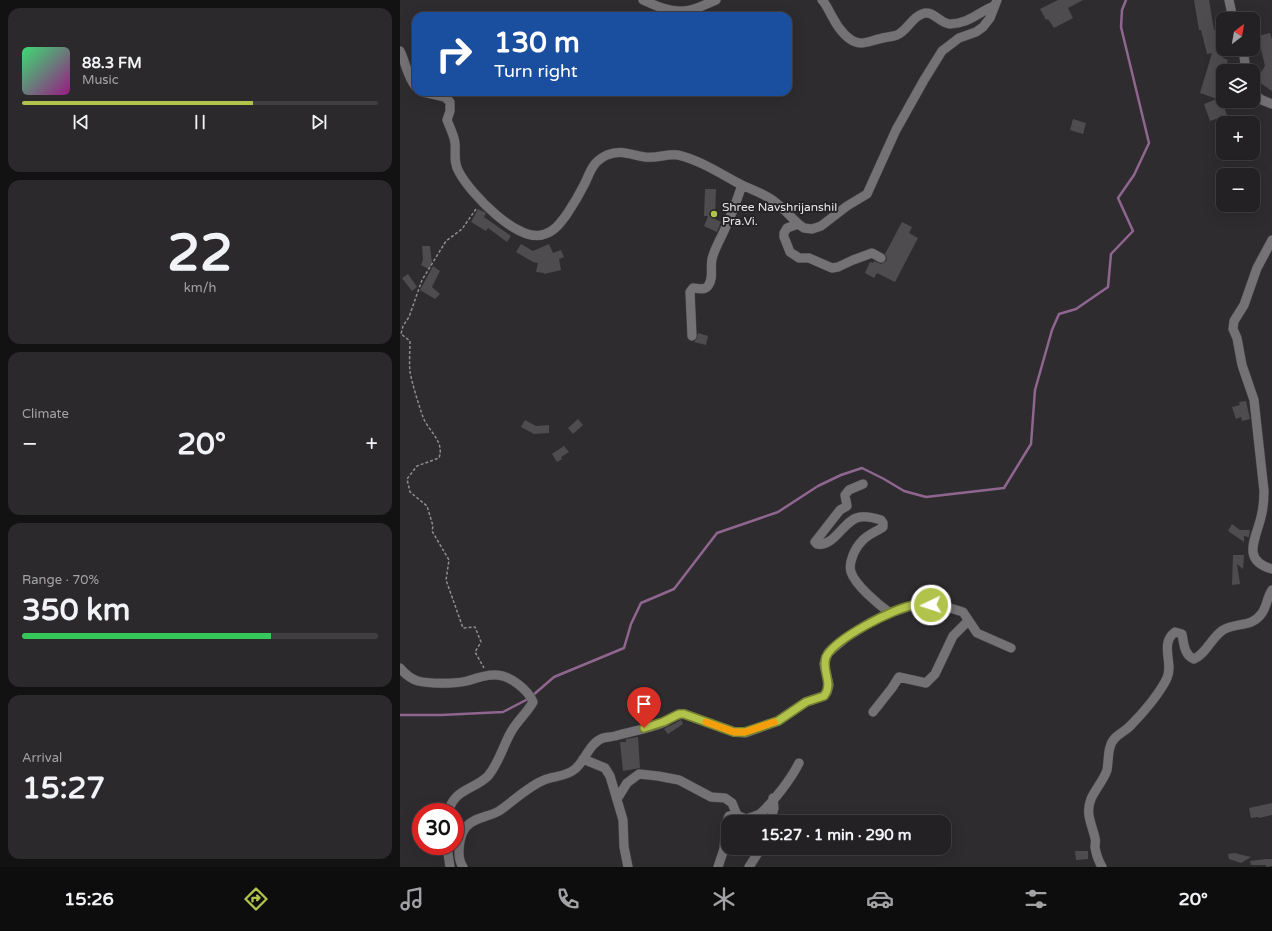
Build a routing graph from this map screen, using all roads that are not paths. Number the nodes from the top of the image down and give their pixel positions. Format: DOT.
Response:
graph roads {
  1 [pos="643,0"];
  2 [pos="716,0"];
  3 [pos="822,0"];
  4 [pos="1229,0"];
  5 [pos="996,3"];
  6 [pos="1232,12"];
  7 [pos="400,51"];
  8 [pos="412,82"];
  9 [pos="445,96"];
  10 [pos="1260,99"];
  11 [pos="1272,104"];
  12 [pos="742,185"];
  13 [pos="798,224"];
  14 [pos="1272,240"];
  15 [pos="881,258"];
  16 [pos="692,336"];
  17 [pos="863,484"];
  18 [pos="1272,569"];
  19 [pos="1272,590"];
  20 [pos="890,614"];
  21 [pos="968,621"];
  22 [pos="1011,648"];
  23 [pos="400,668"];
  24 [pos="873,712"];
  25 [pos="583,759"];
  26 [pos="799,763"];
  27 [pos="617,798"];
  28 [pos="773,798"];
  29 [pos="452,803"];
  30 [pos="737,815"];
  31 [pos="756,815"];
  32 [pos="772,815"];
  33 [pos="448,855"];
  34 [pos="722,855"];
  35 [pos="757,855"];
  36 [pos="450,867"];
  37 [pos="463,867"];
  38 [pos="628,867"];
  39 [pos="718,867"];
  40 [pos="749,867"];
  41 [pos="1102,867"];
  1 -- 2 [label="street"];
  3 -- 5 [label="street"];
  4 -- 6 [label="street"];
  5 -- 13 [label="street"];
  7 -- 8 [label="street"];
  9 -- 12 [label="street"];
  10 -- 11 [label="street"];
  12 -- 13 [label="street"];
  12 -- 16 [label="street"];
  13 -- 15 [label="street"];
  14 -- 18 [label="street"];
  17 -- 20 [label="street"];
  19 -- 41 [label="street"];
  20 -- 21 [label="street"];
  20 -- 25 [label="street"];
  21 -- 22 [label="street"];
  21 -- 24 [label="street"];
  23 -- 29 [label="street"];
  25 -- 27 [label="street"];
  25 -- 37 [label="street"];
  26 -- 28 [label="street"];
  27 -- 30 [label="street"];
  27 -- 38 [label="street"];
  28 -- 31 [label="street"];
  28 -- 32 [label="street"];
  33 -- 36 [label="street"];
  34 -- 39 [label="street"];
  35 -- 40 [label="street"];
}
